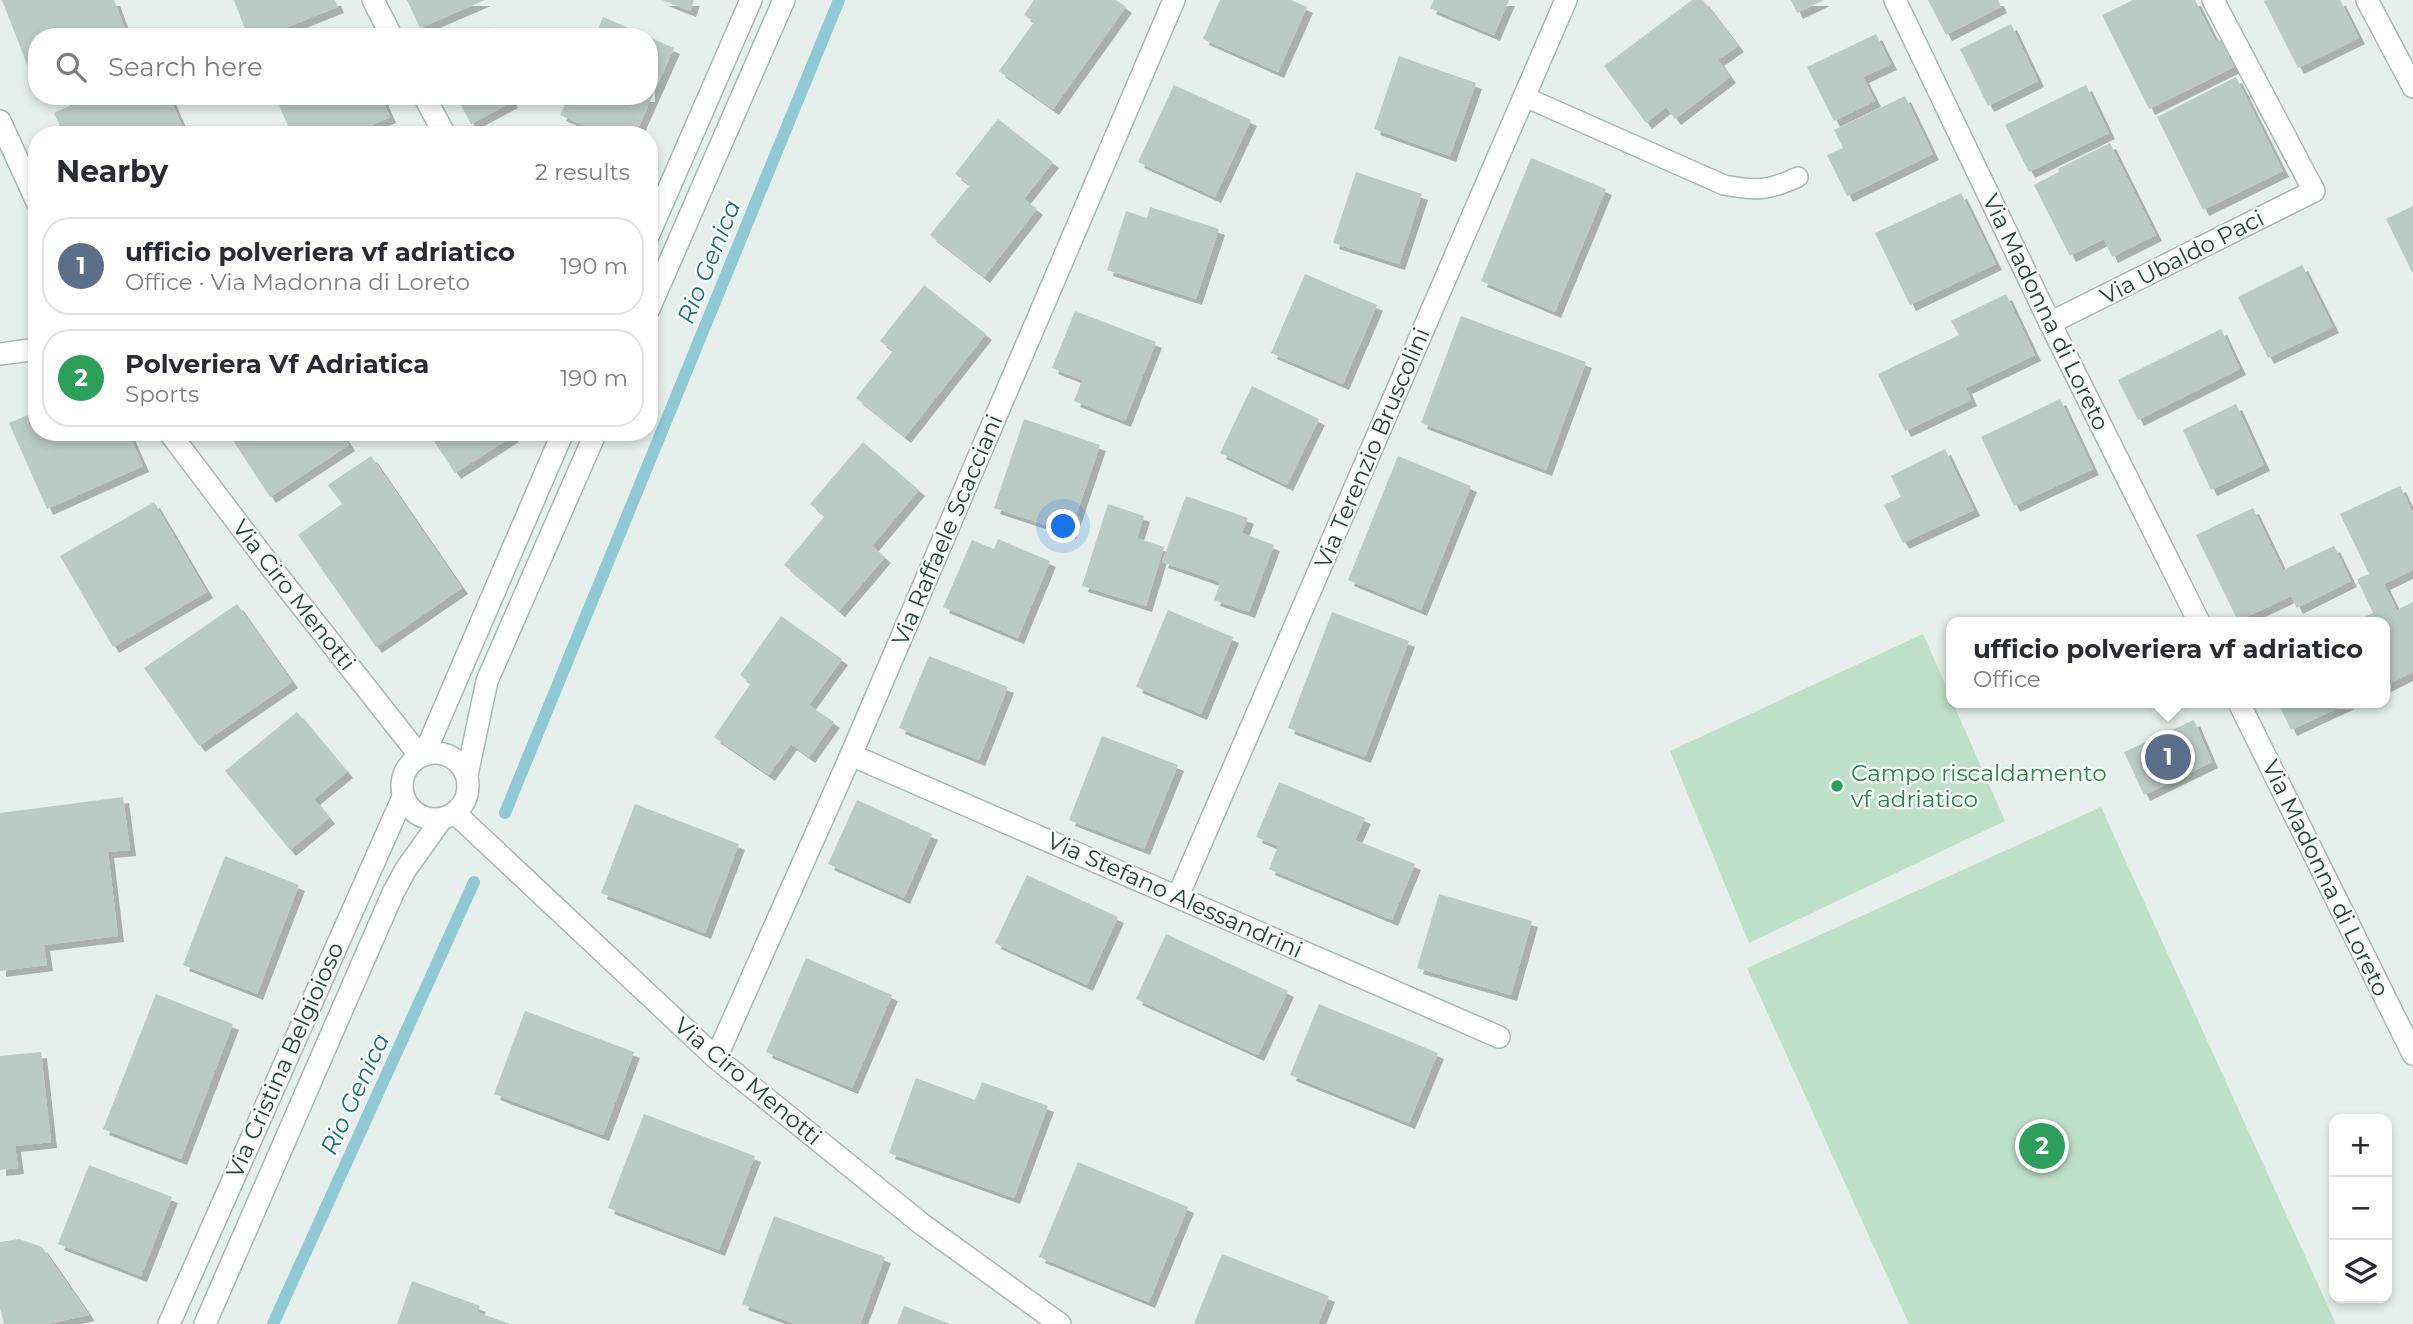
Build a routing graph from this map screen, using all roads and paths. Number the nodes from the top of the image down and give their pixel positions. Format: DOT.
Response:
graph roads {
  1 [pos="373,0"];
  2 [pos="751,0"];
  3 [pos="784,0"];
  4 [pos="1174,0"];
  5 [pos="1566,0"];
  6 [pos="1895,0"];
  7 [pos="2213,0"];
  8 [pos="2367,0"];
  9 [pos="388,28"];
  10 [pos="2413,87"];
  11 [pos="1525,97"];
  12 [pos="429,105"];
  13 [pos="0,121"];
  14 [pos="440,126"];
  15 [pos="1798,177"];
  16 [pos="28,182"];
  17 [pos="658,212"];
  18 [pos="658,288"];
  19 [pos="2050,323"];
  20 [pos="28,350"];
  21 [pos="0,354"];
  22 [pos="176,441"];
  23 [pos="559,441"];
  24 [pos="592,441"];
  25 [pos="2197,617"];
  26 [pos="2241,708"];
  27 [pos="851,754"];
  28 [pos="422,755"];
  29 [pos="467,775"];
  30 [pos="403,797"];
  31 [pos="449,817"];
  32 [pos="1178,896"];
  33 [pos="1499,1038"];
  34 [pos="2413,1054"];
  35 [pos="716,1058"];
  36 [pos="169,1324"];
  37 [pos="205,1324"];
  38 [pos="1060,1324"];
  1 -- 9 [label="street"];
  2 -- 17 [label="street"];
  3 -- 18 [label="street"];
  4 -- 27 [label="street, Via Raffaele Scacciani"];
  5 -- 11 [label="street, Via Terenzio Bruscolini"];
  6 -- 19 [label="street, Via Madonna di Loreto"];
  7 -- 19 [label="street, Via Ubaldo Paci"];
  8 -- 10 [label="street"];
  11 -- 15 [label="lane"];
  11 -- 32 [label="street, Via Terenzio Bruscolini"];
  12 -- 14 [label="street"];
  13 -- 16 [label="street"];
  19 -- 25 [label="street, Via Madonna di Loreto"];
  20 -- 21 [label="street"];
  22 -- 28 [label="street, Via Ciro Menotti"];
  23 -- 28 [label="street, Via Cristina Belgioioso"];
  24 -- 29 [label="street, Via Cristina Belgioioso"];
  26 -- 34 [label="street, Via Madonna di Loreto"];
  27 -- 32 [label="street, Via Stefano Alessandrini"];
  27 -- 35 [label="street, Via Raffaele Scacciani"];
  28 -- 29 [label="street"];
  28 -- 30 [label="street, Via Cristina Belgioioso"];
  29 -- 31 [label="street, Via Cristina Belgioioso"];
  30 -- 31 [label="street"];
  30 -- 36 [label="street, Via Cristina Belgioioso"];
  31 -- 35 [label="street, Via Ciro Menotti"];
  31 -- 37 [label="street, Via Cristina Belgioioso"];
  32 -- 33 [label="street, Via Stefano Alessandrini"];
  35 -- 38 [label="street, Via Ciro Menotti"];
}
